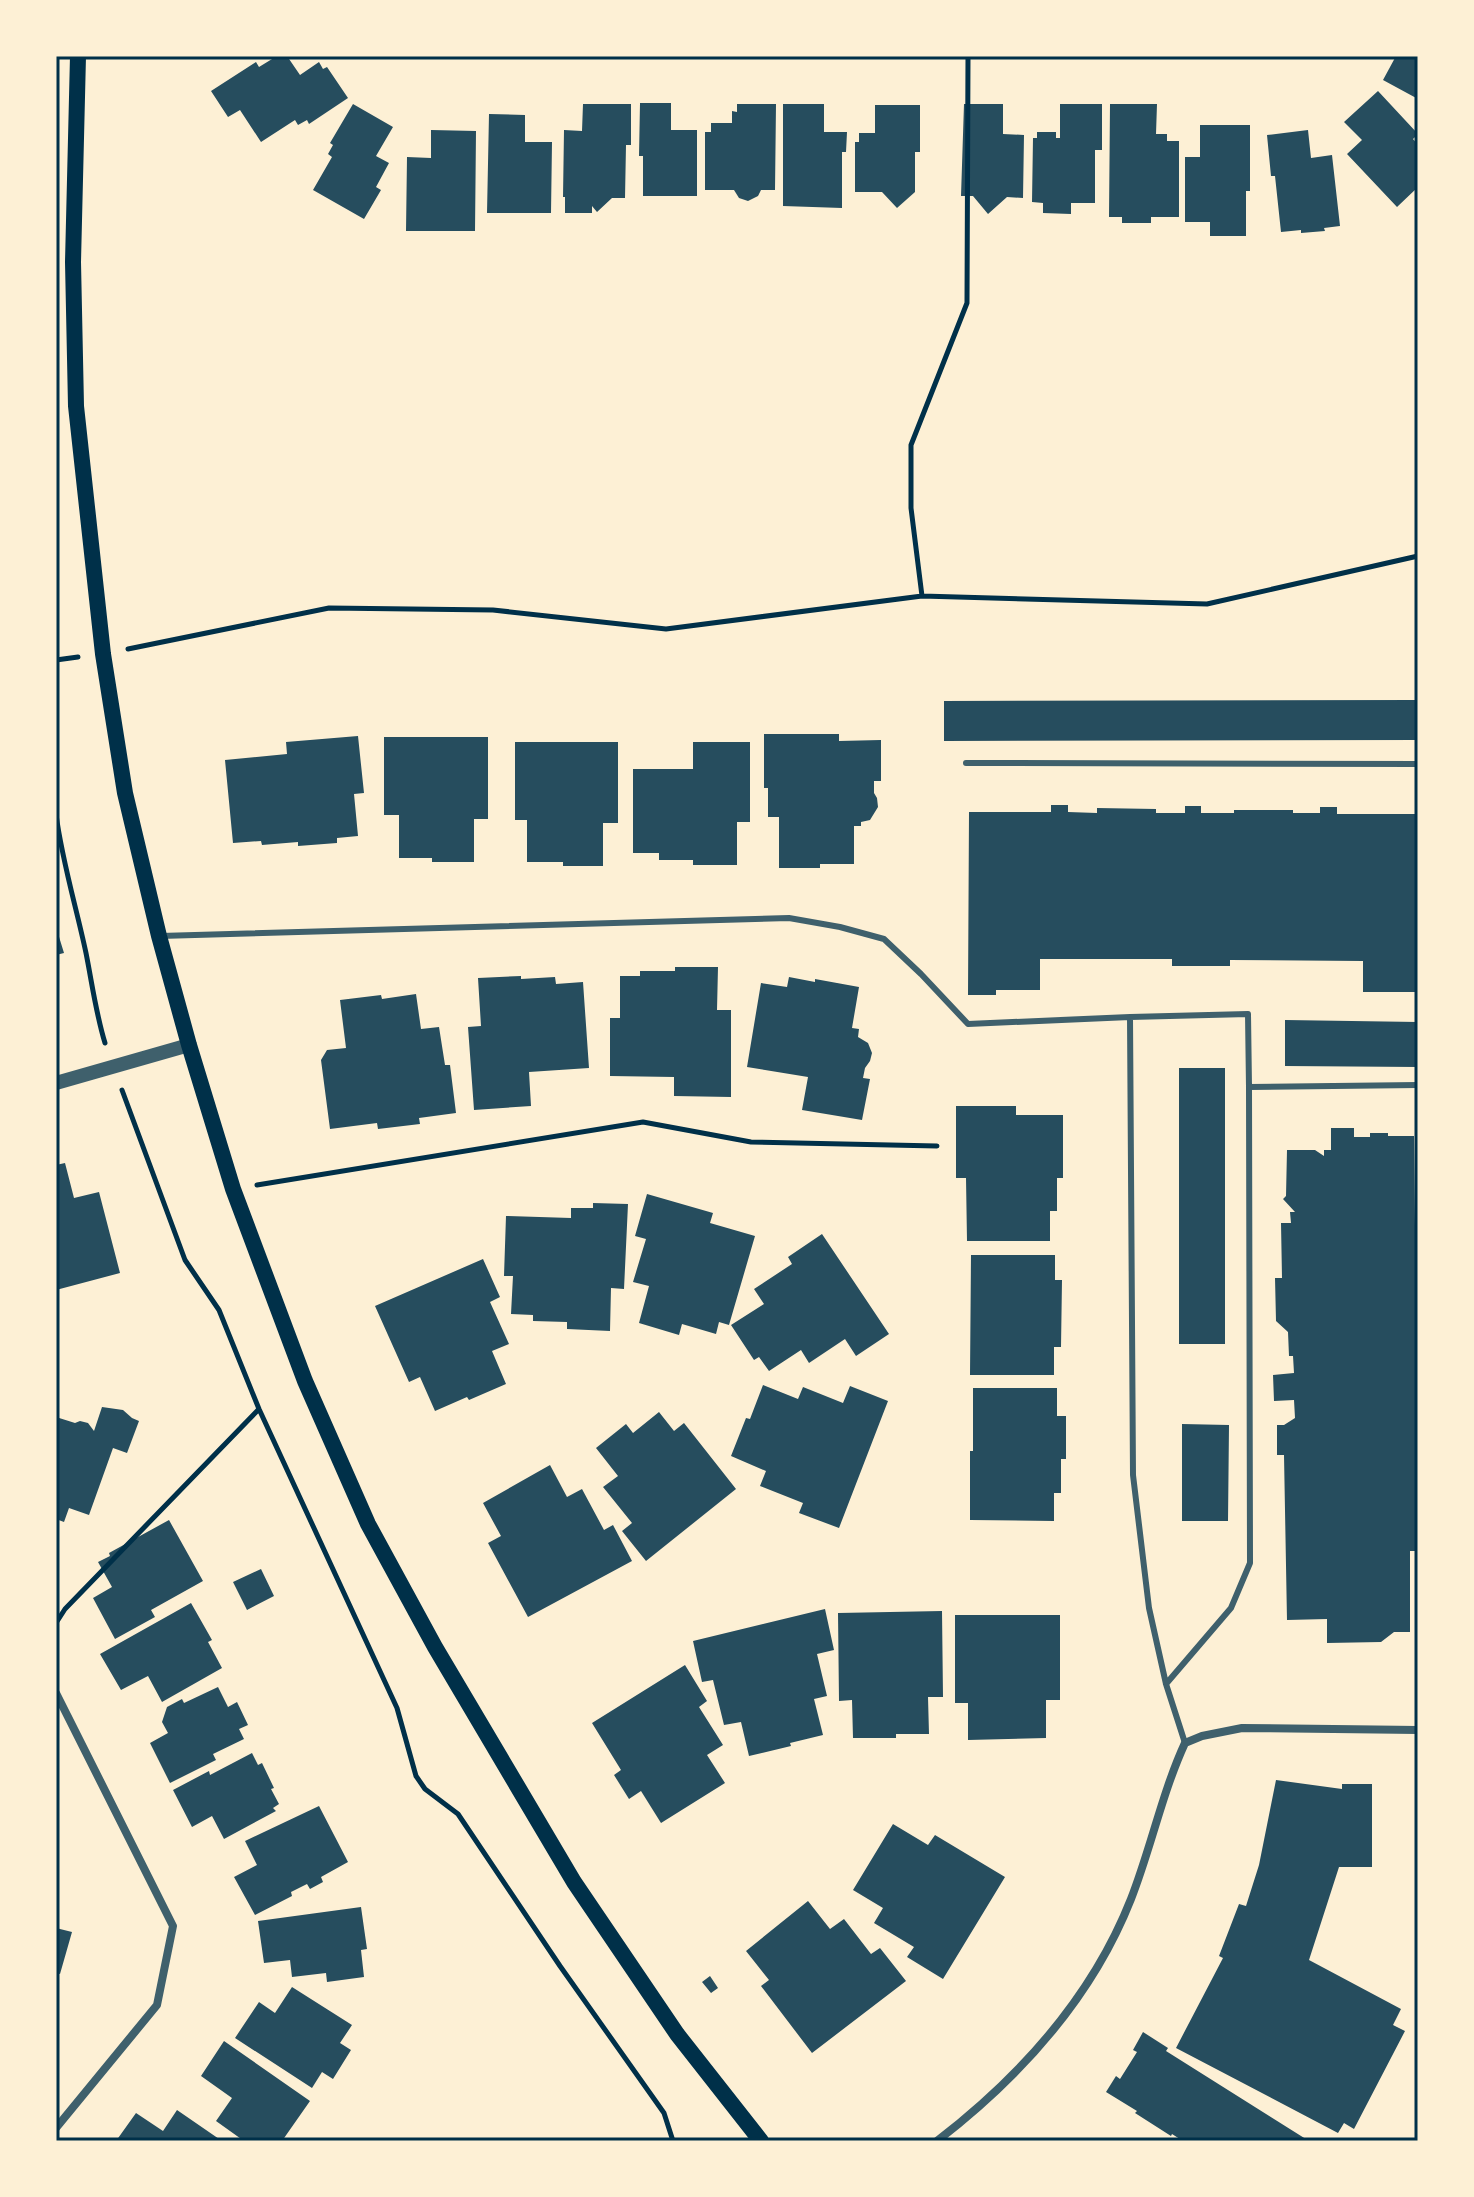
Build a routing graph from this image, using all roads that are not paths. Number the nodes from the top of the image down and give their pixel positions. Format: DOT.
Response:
graph roads {
  1 [pos="78,56"];
  2 [pos="966,763"];
  3 [pos="1418,764"];
  4 [pos="159,936"];
  5 [pos="1130,1017"];
  6 [pos="189,1045"];
  7 [pos="56,1083"];
  8 [pos="1418,1085"];
  9 [pos="1249,1087"];
  10 [pos="1166,1684"];
  11 [pos="56,1693"];
  12 [pos="1418,1730"];
  13 [pos="1185,1743"];
  14 [pos="56,2128"];
  15 [pos="761,2141"];
  16 [pos="937,2141"];
  1 -- 4 [label="main road"];
  2 -- 3 [label="lane"];
  4 -- 5 [label="lane"];
  4 -- 6 [label="main road"];
  5 -- 9 [label="lane"];
  5 -- 10 [label="lane"];
  6 -- 7 [label="street"];
  6 -- 15 [label="main road"];
  8 -- 9 [label="lane"];
  9 -- 10 [label="lane"];
  10 -- 13 [label="lane"];
  11 -- 14 [label="street"];
  12 -- 13 [label="street"];
  13 -- 16 [label="street"];
}
